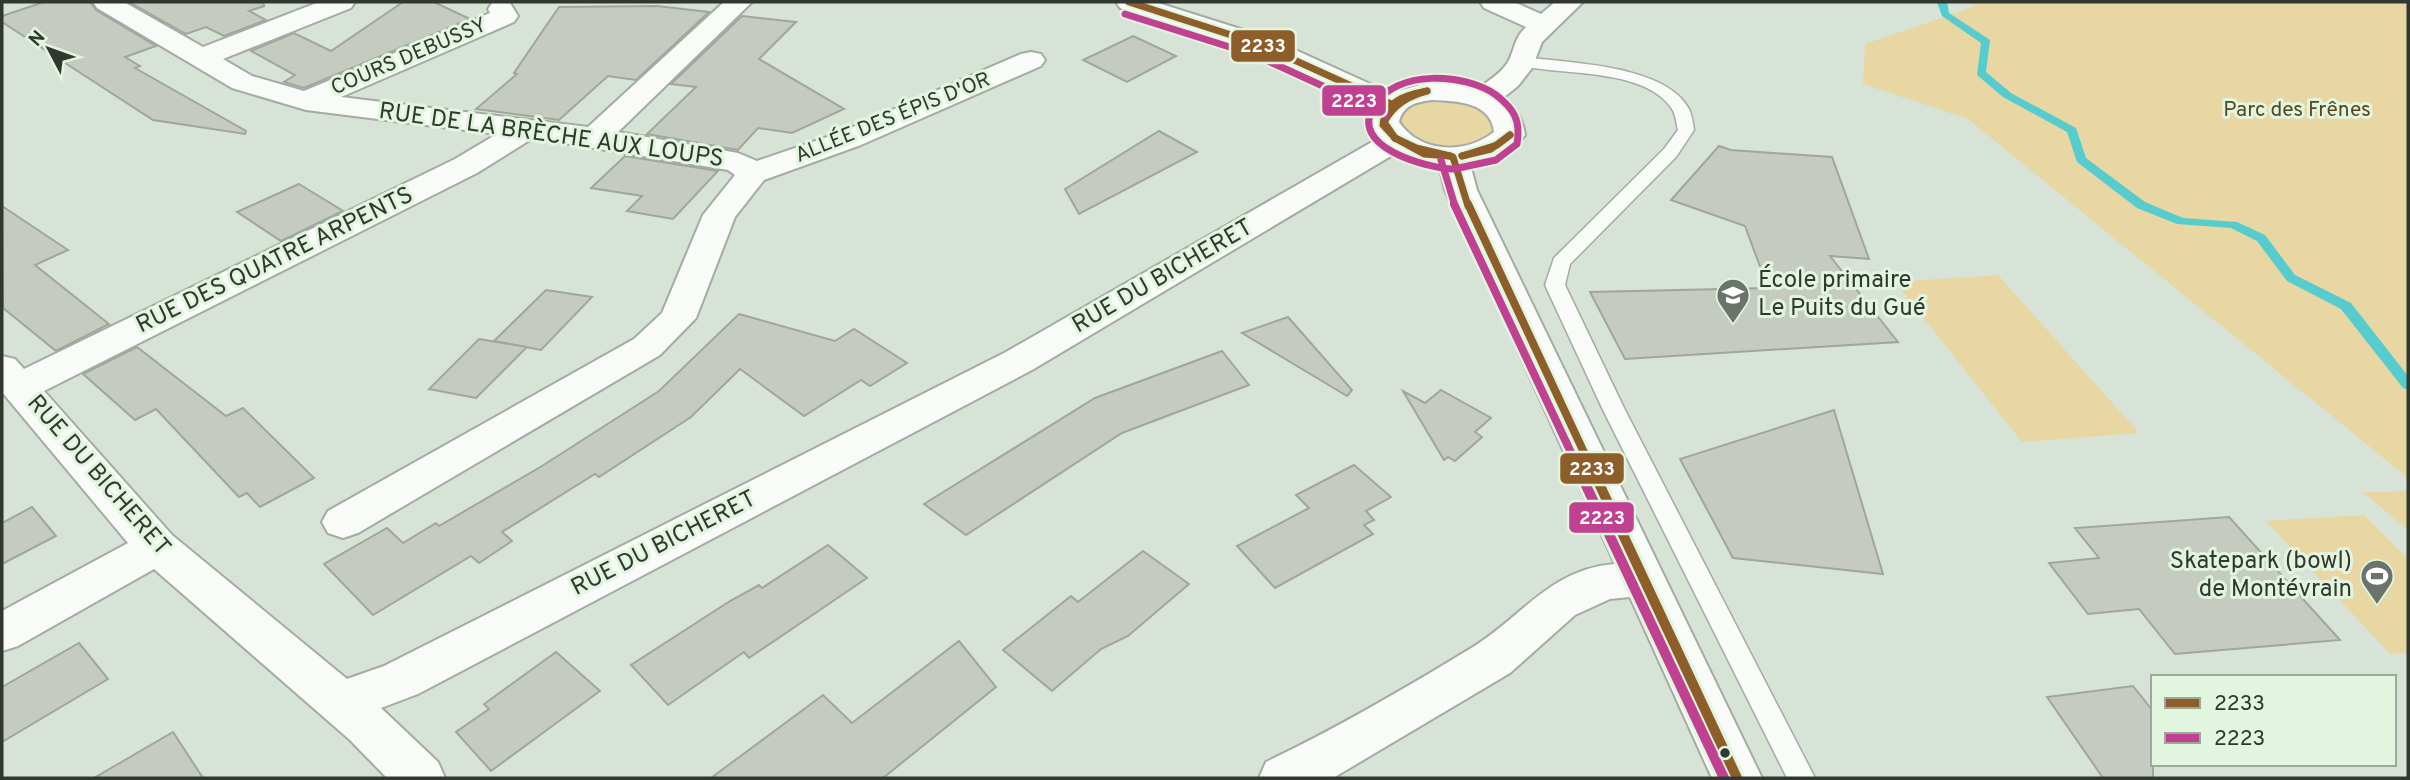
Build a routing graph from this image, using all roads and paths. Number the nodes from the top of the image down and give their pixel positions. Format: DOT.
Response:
graph roads {
  1 [pos="106,2"];
  2 [pos="342,2"];
  3 [pos="739,2"];
  4 [pos="1129,2"];
  5 [pos="1493,2"];
  6 [pos="1570,2"];
  7 [pos="501,9"];
  8 [pos="1543,24"];
  9 [pos="201,58"];
  10 [pos="1031,60"];
  11 [pos="1522,62"];
  12 [pos="1483,99"];
  13 [pos="306,101"];
  14 [pos="1394,122"];
  15 [pos="527,129"];
  16 [pos="595,137"];
  17 [pos="1453,157"];
  18 [pos="753,173"];
  19 [pos="11,378"];
  20 [pos="343,522"];
  21 [pos="157,547"];
  22 [pos="1644,579"];
  23 [pos="2,633"];
  24 [pos="340,702"];
  25 [pos="1330,767"];
  26 [pos="420,778"];
  27 [pos="1284,778"];
  28 [pos="1737,778"];
  29 [pos="1801,778"];
  1 -- 9 [label="street, RUE DE LA BRÈCHE AUX LOUPS"];
  2 -- 9 [label="street"];
  3 -- 16 [label="street"];
  4 -- 14 [label="street"];
  5 -- 8 [label="street"];
  6 -- 8 [label="street"];
  7 -- 13 [label="street, COURS DEBUSSY"];
  8 -- 11 [label="street"];
  9 -- 13 [label="street, RUE DE LA BRÈCHE AUX LOUPS"];
  10 -- 18 [label="street, ALLÉE DES ÉPIS D'OR"];
  11 -- 12 [label="street"];
  11 -- 29 [label="lane"];
  12 -- 14 [label="street, RUE DU BICHERET"];
  12 -- 17 [label="street"];
  13 -- 15 [label="street, RUE DE LA BRÈCHE AUX LOUPS"];
  14 -- 17 [label="street"];
  14 -- 24 [label="street, RUE DU BICHERET"];
  15 -- 16 [label="street, RUE DE LA BRÈCHE AUX LOUPS"];
  15 -- 19 [label="street, RUE DES QUATRE ARPENTS"];
  16 -- 18 [label="street, RUE DE LA BRÈCHE AUX LOUPS"];
  17 -- 22 [label="street"];
  18 -- 20 [label="street, RUE DE LA BRÈCHE AUX LOUPS"];
  19 -- 21 [label="street, RUE DU BICHERET"];
  21 -- 23 [label="street"];
  21 -- 24 [label="street, RUE DU BICHERET"];
  22 -- 25 [label="street"];
  22 -- 28 [label="street"];
  24 -- 26 [label="street"];
  25 -- 27 [label="street"];
}
